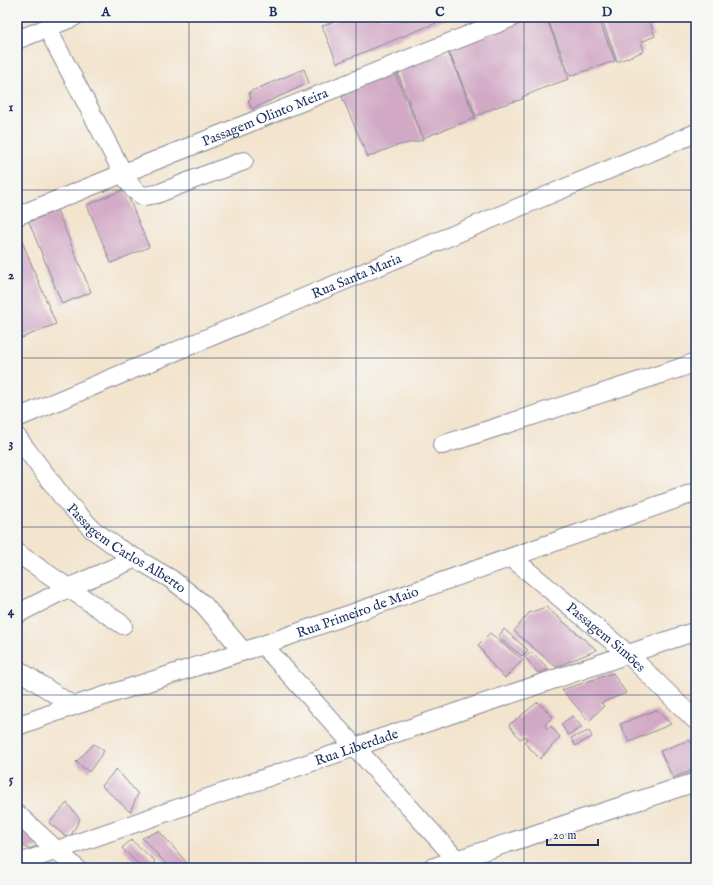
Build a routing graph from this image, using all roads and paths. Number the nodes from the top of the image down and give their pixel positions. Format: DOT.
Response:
graph roads {
  1 [pos="74,17"];
  2 [pos="512,17"];
  3 [pos="47,28"];
  4 [pos="17,40"];
  5 [pos="696,133"];
  6 [pos="244,161"];
  7 [pos="123,174"];
  8 [pos="17,216"];
  9 [pos="696,362"];
  10 [pos="17,418"];
  11 [pos="17,437"];
  12 [pos="442,445"];
  13 [pos="696,492"];
  14 [pos="17,553"];
  15 [pos="136,558"];
  16 [pos="512,558"];
  17 [pos="68,588"];
  18 [pos="17,614"];
  19 [pos="123,625"];
  20 [pos="696,631"];
  21 [pos="263,645"];
  22 [pos="243,652"];
  23 [pos="628,654"];
  24 [pos="17,669"];
  25 [pos="73,706"];
  26 [pos="696,721"];
  27 [pos="17,726"];
  28 [pos="355,747"];
  29 [pos="696,782"];
  30 [pos="17,814"];
  31 [pos="57,850"];
  32 [pos="456,859"];
  33 [pos="17,864"];
  34 [pos="76,868"];
  35 [pos="431,868"];
  1 -- 3 [label="street"];
  2 -- 7 [label="street, Passagem Olinto Meira"];
  3 -- 4 [label="street"];
  3 -- 7 [label="street"];
  5 -- 10 [label="street, Rua Santa Maria"];
  6 -- 7 [label="street"];
  7 -- 8 [label="street, Passagem Olinto Meira"];
  9 -- 12 [label="street"];
  11 -- 15 [label="street, Passagem Carlos Alberto"];
  13 -- 16 [label="street, Rua Primeiro de Maio"];
  14 -- 17 [label="street"];
  15 -- 17 [label="street"];
  15 -- 22 [label="street, Passagem Carlos Alberto"];
  16 -- 21 [label="street, Rua Primeiro de Maio"];
  16 -- 23 [label="street, Passagem Simões"];
  17 -- 18 [label="street"];
  17 -- 19 [label="street"];
  20 -- 23 [label="street, Rua Liberdade"];
  21 -- 22 [label="street, Rua Primeiro de Maio"];
  21 -- 28 [label="street"];
  22 -- 25 [label="street, Rua Primeiro de Maio"];
  23 -- 26 [label="street, Passagem Simões"];
  23 -- 28 [label="street, Rua Liberdade"];
  24 -- 25 [label="street"];
  25 -- 27 [label="street, Rua Primeiro de Maio"];
  28 -- 31 [label="street, Rua Liberdade"];
  28 -- 32 [label="street"];
  29 -- 32 [label="street"];
  30 -- 31 [label="street"];
  31 -- 33 [label="street, Rua Liberdade"];
  31 -- 34 [label="street"];
  32 -- 35 [label="street"];
}
